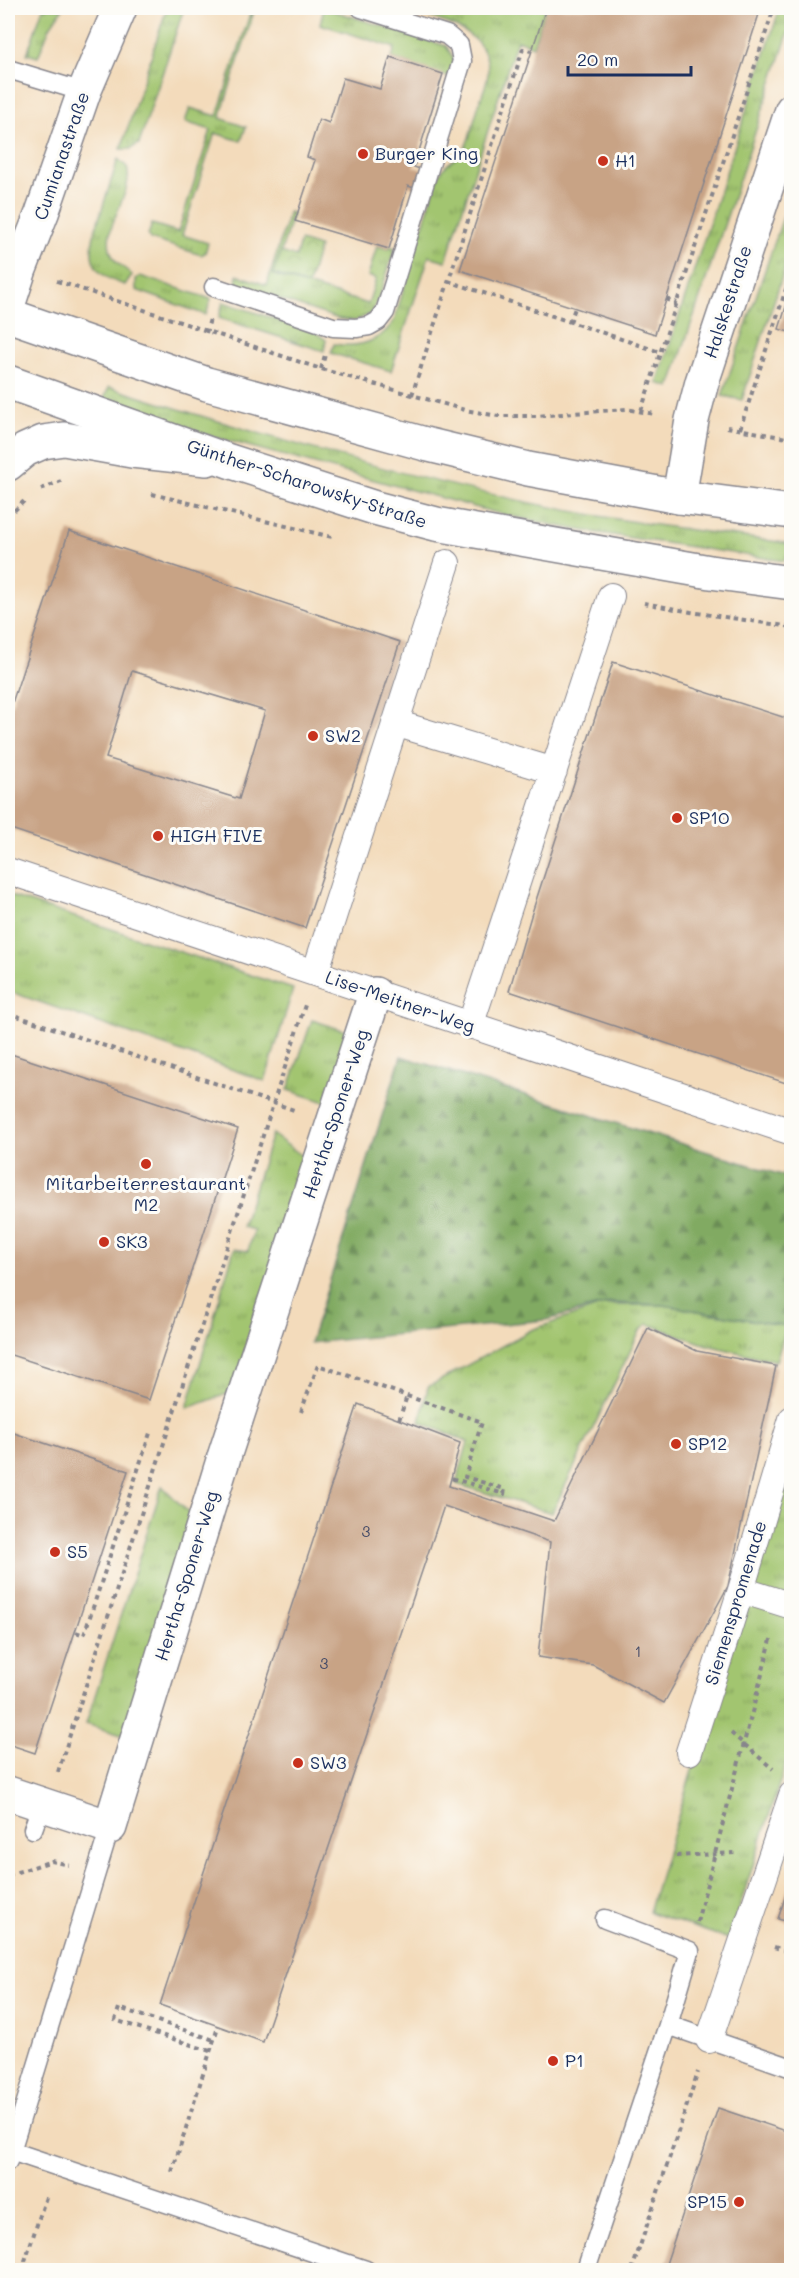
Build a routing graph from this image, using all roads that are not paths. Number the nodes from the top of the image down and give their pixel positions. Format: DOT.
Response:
graph roads {
  1 [pos="120,8"];
  2 [pos="361,8"];
  3 [pos="8,69"];
  4 [pos="84,92"];
  5 [pos="792,110"];
  6 [pos="214,287"];
  7 [pos="8,306"];
  8 [pos="8,315"];
  9 [pos="8,382"];
  10 [pos="229,461"];
  11 [pos="8,464"];
  12 [pos="679,497"];
  13 [pos="792,512"];
  14 [pos="447,562"];
  15 [pos="792,584"];
  16 [pos="611,596"];
  17 [pos="395,723"];
  18 [pos="554,771"];
  19 [pos="8,871"];
  20 [pos="315,973"];
  21 [pos="375,994"];
  22 [pos="470,1026"];
  23 [pos="792,1132"];
  24 [pos="792,1419"];
  25 [pos="741,1590"];
  26 [pos="786,1604"];
  27 [pos="689,1752"];
  28 [pos="8,1793"];
  29 [pos="792,1795"];
  30 [pos="110,1827"];
  31 [pos="605,1919"];
  32 [pos="668,2025"];
  33 [pos="709,2040"];
  34 [pos="792,2068"];
  35 [pos="9,2154"];
  36 [pos="366,2271"];
  37 [pos="586,2271"];
  1 -- 4 [label="street, Cumianastraße"];
  2 -- 6 [label="lane"];
  3 -- 4 [label="lane"];
  4 -- 7 [label="street, Cumianastraße"];
  5 -- 12 [label="street, Halskestraße"];
  8 -- 12 [label="street"];
  9 -- 10 [label="street, Günther-Scharowsky-Straße"];
  10 -- 11 [label="street"];
  10 -- 15 [label="street, Günther-Scharowsky-Straße"];
  12 -- 13 [label="street"];
  14 -- 17 [label="street"];
  16 -- 18 [label="street"];
  17 -- 18 [label="street"];
  17 -- 20 [label="street"];
  18 -- 22 [label="street"];
  19 -- 20 [label="street, Lise-Meitner-Weg"];
  20 -- 21 [label="street, Lise-Meitner-Weg"];
  21 -- 22 [label="street, Lise-Meitner-Weg"];
  21 -- 30 [label="street, Hertha-Sponer-Weg"];
  22 -- 23 [label="street, Lise-Meitner-Weg"];
  24 -- 25 [label="street, Siemenspromenade"];
  25 -- 26 [label="street"];
  25 -- 27 [label="street, Siemenspromenade"];
  28 -- 30 [label="street"];
  29 -- 33 [label="street"];
  30 -- 35 [label="lane, Hertha-Sponer-Weg"];
  31 -- 32 [label="lane"];
  32 -- 33 [label="lane"];
  32 -- 37 [label="lane"];
  33 -- 34 [label="lane"];
  35 -- 36 [label="lane"];
}
